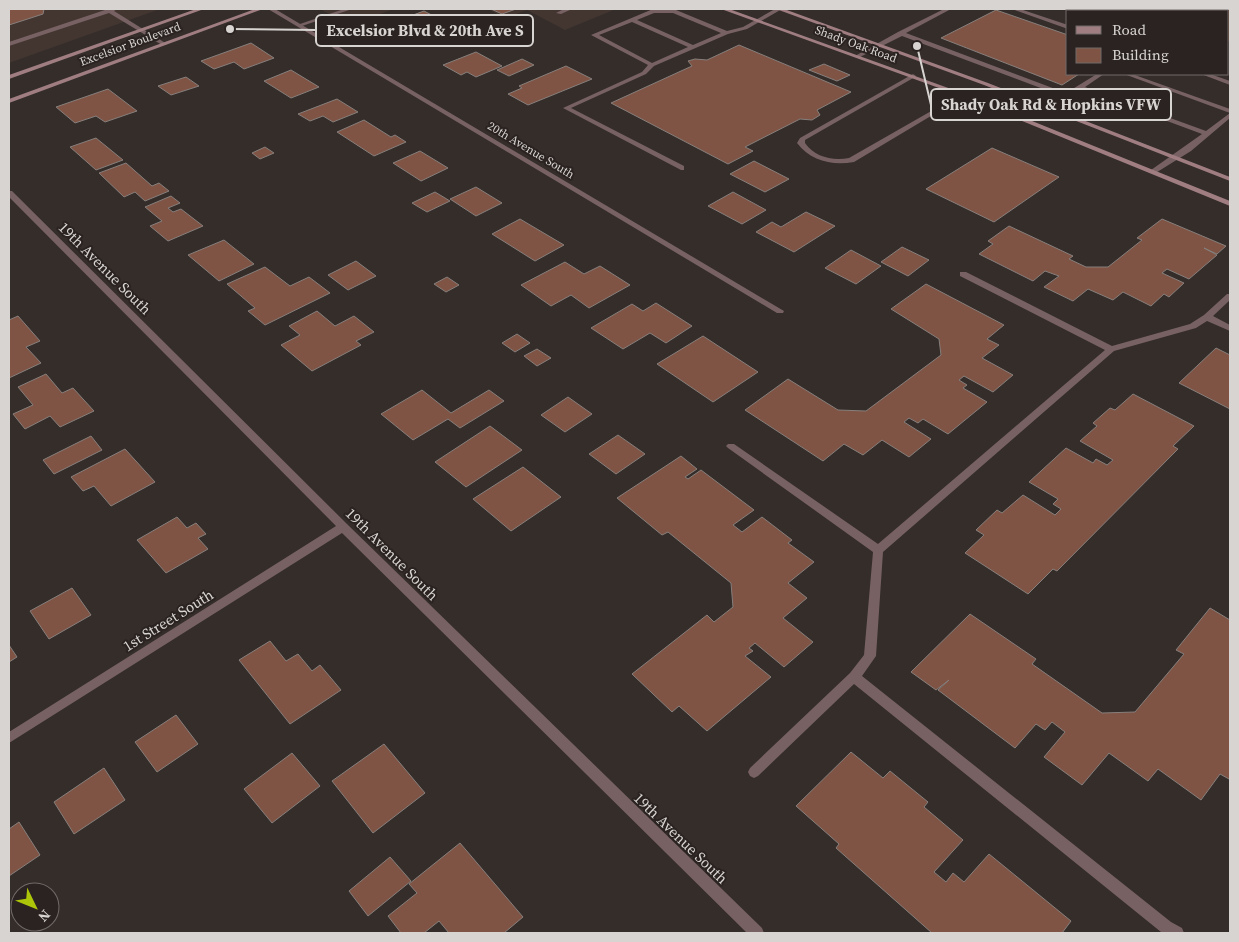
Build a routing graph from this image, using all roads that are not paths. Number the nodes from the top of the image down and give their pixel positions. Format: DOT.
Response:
graph roads {
  1 [pos="110,9"];
  2 [pos="201,9"];
  3 [pos="260,9"];
  4 [pos="271,9"];
  5 [pos="349,9"];
  6 [pos="569,9"];
  7 [pos="724,9"];
  8 [pos="779,9"];
  9 [pos="948,9"];
  10 [pos="1016,9"];
  11 [pos="559,13"];
  12 [pos="632,20"];
  13 [pos="759,21"];
  14 [pos="300,25"];
  15 [pos="1066,26"];
  16 [pos="142,30"];
  17 [pos="726,33"];
  18 [pos="900,33"];
  19 [pos="9,44"];
  20 [pos="164,44"];
  21 [pos="878,45"];
  22 [pos="693,47"];
  23 [pos="858,56"];
  24 [pos="652,65"];
  25 [pos="1100,75"];
  26 [pos="1129,75"];
  27 [pos="1207,75"];
  28 [pos="913,76"];
  29 [pos="9,77"];
  30 [pos="1230,83"];
  31 [pos="1080,87"];
  32 [pos="1066,94"];
  33 [pos="963,95"];
  34 [pos="9,101"];
  35 [pos="1046,107"];
  36 [pos="1230,113"];
  37 [pos="1027,120"];
  38 [pos="1207,134"];
  39 [pos="1176,158"];
  40 [pos="681,168"];
  41 [pos="1154,172"];
  42 [pos="1230,180"];
  43 [pos="9,193"];
  44 [pos="1230,204"];
  45 [pos="963,274"];
  46 [pos="1230,296"];
  47 [pos="780,311"];
  48 [pos="1207,317"];
  49 [pos="1230,328"];
  50 [pos="1111,348"];
  51 [pos="731,446"];
  52 [pos="343,527"];
  53 [pos="878,550"];
  54 [pos="854,677"];
  55 [pos="9,738"];
  56 [pos="754,772"];
  57 [pos="757,933"];
  58 [pos="1177,933"];
  1 -- 16 [label="street"];
  1 -- 19 [label="street"];
  2 -- 16 [label="main road, Excelsior Boulevard"];
  3 -- 20 [label="main road, Excelsior Boulevard"];
  4 -- 14 [label="street, 20th Avenue South"];
  5 -- 14 [label="street"];
  6 -- 11 [label="street"];
  7 -- 13 [label="main road, Shady Oak Road"];
  8 -- 13 [label="street"];
  8 -- 21 [label="main road, Shady Oak Road"];
  9 -- 18 [label="street"];
  10 -- 15 [label="street"];
  12 -- 17 [label="street"];
  12 -- 22 [label="street"];
  12 -- 24 [label="street"];
  13 -- 17 [label="street"];
  13 -- 23 [label="main road, Shady Oak Road"];
  14 -- 47 [label="street, 20th Avenue South"];
  16 -- 20 [label="street"];
  16 -- 29 [label="main road, Excelsior Boulevard"];
  17 -- 22 [label="street"];
  18 -- 21 [label="street"];
  18 -- 32 [label="street"];
  20 -- 34 [label="main road, Excelsior Boulevard"];
  21 -- 23 [label="street"];
  21 -- 35 [label="main road, Shady Oak Road"];
  22 -- 24 [label="street"];
  23 -- 28 [label="main road, Shady Oak Road"];
  24 -- 40 [label="street"];
  25 -- 31 [label="street"];
  26 -- 36 [label="street"];
  27 -- 30 [label="street"];
  28 -- 33 [label="main road, Shady Oak Road"];
  28 -- 33 [label="street"];
  31 -- 32 [label="street"];
  31 -- 38 [label="street"];
  32 -- 35 [label="street"];
  33 -- 37 [label="main road, Shady Oak Road"];
  35 -- 37 [label="street"];
  35 -- 39 [label="main road, Shady Oak Road"];
  36 -- 38 [label="street"];
  37 -- 41 [label="main road, Shady Oak Road"];
  38 -- 39 [label="street"];
  39 -- 41 [label="street"];
  39 -- 42 [label="main road, Shady Oak Road"];
  41 -- 44 [label="main road, Shady Oak Road"];
  43 -- 52 [label="street, 19th Avenue South"];
  45 -- 50 [label="street"];
  46 -- 48 [label="street"];
  48 -- 49 [label="street"];
  48 -- 50 [label="street"];
  50 -- 53 [label="street"];
  51 -- 53 [label="street"];
  52 -- 55 [label="street, 1st Street South"];
  52 -- 57 [label="street, 19th Avenue South"];
  53 -- 54 [label="street"];
  54 -- 56 [label="street"];
  54 -- 58 [label="street"];
}
